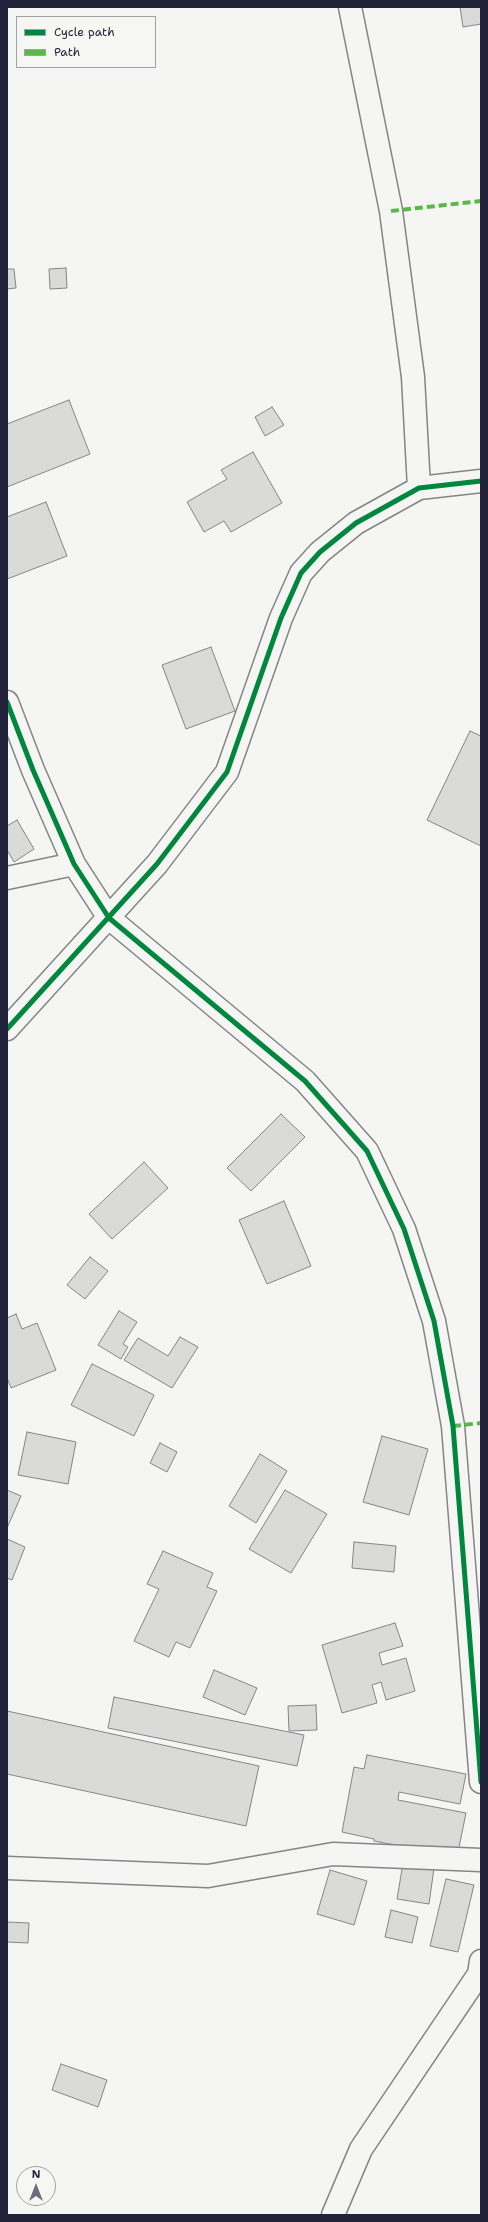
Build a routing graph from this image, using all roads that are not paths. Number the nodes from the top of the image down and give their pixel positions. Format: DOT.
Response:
graph roads {
  1 [pos="350,7"];
  2 [pos="481,481"];
  3 [pos="419,488"];
  4 [pos="7,702"];
  5 [pos="74,864"];
  6 [pos="7,878"];
  7 [pos="109,918"];
  8 [pos="7,1029"];
  9 [pos="473,1560"];
  10 [pos="481,1782"];
  11 [pos="481,1860"];
  12 [pos="7,1868"];
  13 [pos="481,1960"];
  14 [pos="333,2215"];
  1 -- 3 [label="street"];
  2 -- 3 [label="street"];
  3 -- 7 [label="street"];
  4 -- 5 [label="street"];
  5 -- 6 [label="street"];
  5 -- 7 [label="street"];
  7 -- 8 [label="street"];
  7 -- 9 [label="street"];
  9 -- 10 [label="street"];
  11 -- 12 [label="street"];
  13 -- 14 [label="street"];
}
